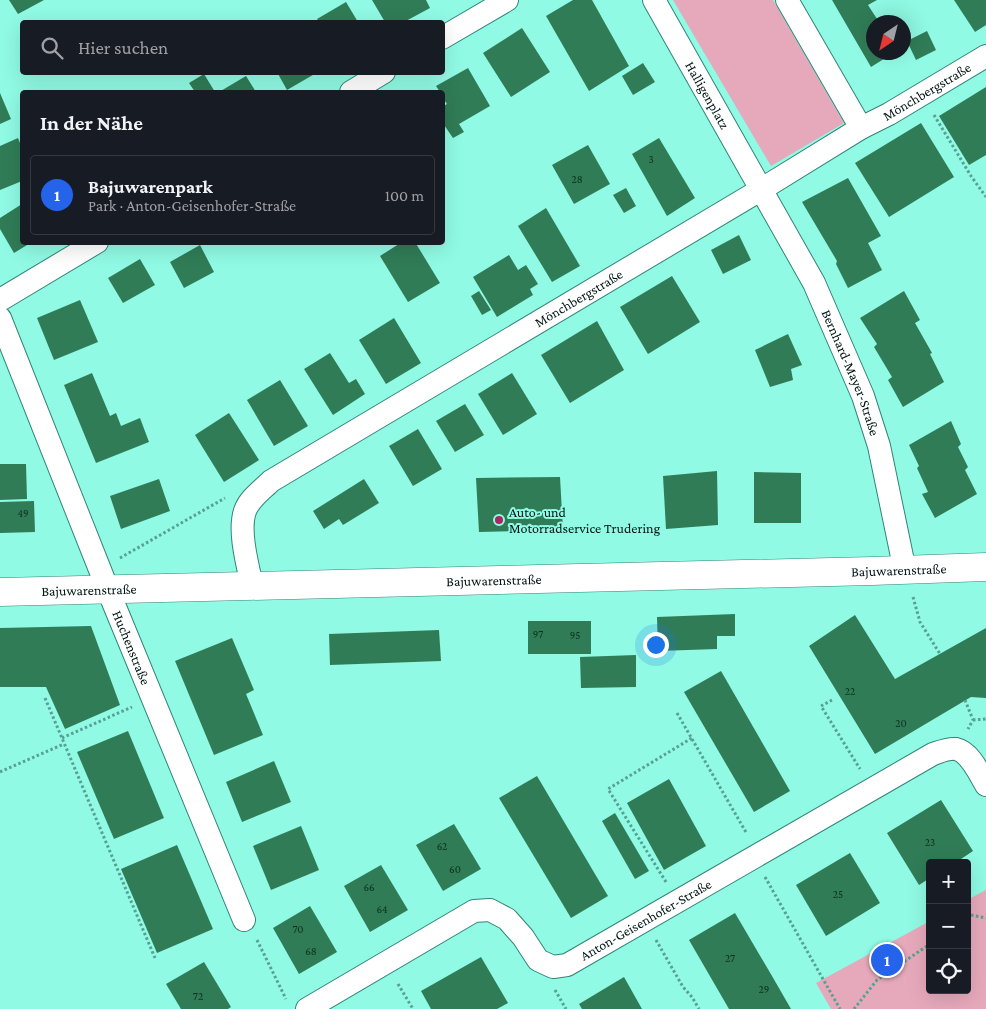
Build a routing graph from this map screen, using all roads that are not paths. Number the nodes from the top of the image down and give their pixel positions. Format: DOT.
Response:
graph roads {
  1 [pos="507,0"];
  2 [pos="654,0"];
  3 [pos="787,0"];
  4 [pos="445,36"];
  5 [pos="986,56"];
  6 [pos="379,75"];
  7 [pos="353,90"];
  8 [pos="861,128"];
  9 [pos="762,189"];
  10 [pos="92,245"];
  11 [pos="0,300"];
  12 [pos="0,318"];
  13 [pos="986,567"];
  14 [pos="908,581"];
  15 [pos="252,586"];
  16 [pos="108,590"];
  17 [pos="0,592"];
  18 [pos="986,785"];
  19 [pos="244,920"];
  20 [pos="298,1007"];
  1 -- 4 [label="street"];
  2 -- 9 [label="street, Halligenplatz"];
  3 -- 8 [label="street"];
  5 -- 8 [label="street, Mönchbergstraße"];
  6 -- 7 [label="street"];
  8 -- 9 [label="street, Mönchbergstraße"];
  9 -- 14 [label="street, Bernhard-Mayer-Straße"];
  9 -- 15 [label="street, Mönchbergstraße"];
  10 -- 11 [label="street"];
  12 -- 16 [label="street, Huchenstraße"];
  13 -- 14 [label="main road, Bajuwarenstraße"];
  14 -- 15 [label="main road, Bajuwarenstraße"];
  15 -- 16 [label="main road, Bajuwarenstraße"];
  16 -- 17 [label="main road, Bajuwarenstraße"];
  16 -- 19 [label="street, Huchenstraße"];
  18 -- 20 [label="street, Anton-Geisenhofer-Straße"];
}
